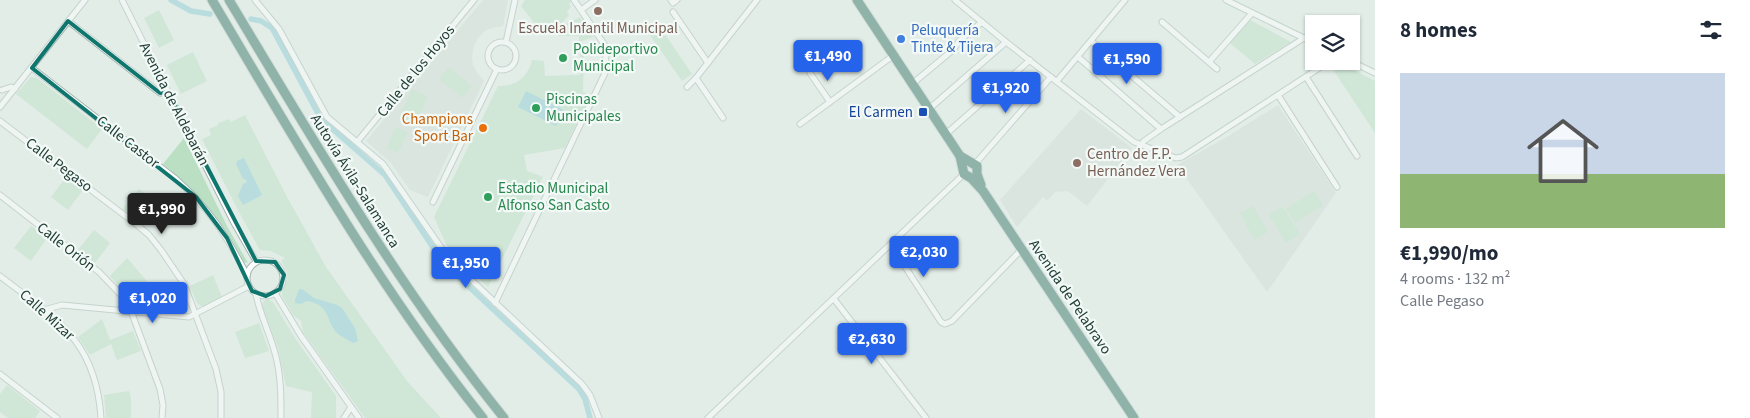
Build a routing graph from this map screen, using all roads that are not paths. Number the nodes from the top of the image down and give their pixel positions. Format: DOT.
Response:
graph roads {
  1 [pos="85,0"];
  2 [pos="122,0"];
  3 [pos="212,0"];
  4 [pos="229,0"];
  5 [pos="255,0"];
  6 [pos="474,0"];
  7 [pos="515,0"];
  8 [pos="574,0"];
  9 [pos="595,0"];
  10 [pos="757,0"];
  11 [pos="955,0"];
  12 [pos="1125,0"];
  13 [pos="1226,0"];
  14 [pos="861,1"];
  15 [pos="581,10"];
  16 [pos="674,12"];
  17 [pos="1252,13"];
  18 [pos="68,21"];
  19 [pos="982,22"];
  20 [pos="1162,22"];
  21 [pos="1304,38"];
  22 [pos="1090,41"];
  23 [pos="506,42"];
  24 [pos="1006,42"];
  25 [pos="894,55"];
  26 [pos="1078,57"];
  27 [pos="1030,60"];
  28 [pos="1209,62"];
  29 [pos="708,63"];
  30 [pos="1360,66"];
  31 [pos="32,68"];
  32 [pos="496,69"];
  33 [pos="1217,69"];
  34 [pos="1316,70"];
  35 [pos="810,73"];
  36 [pos="1375,73"];
  37 [pos="1051,77"];
  38 [pos="1306,77"];
  39 [pos="696,78"];
  40 [pos="1057,82"];
  41 [pos="912,84"];
  42 [pos="687,87"];
  43 [pos="15,89"];
  44 [pos="2,90"];
  45 [pos="168,92"];
  46 [pos="1278,95"];
  47 [pos="830,102"];
  48 [pos="0,107"];
  49 [pos="929,109"];
  50 [pos="723,118"];
  51 [pos="1180,118"];
  52 [pos="0,121"];
  53 [pos="800,124"];
  54 [pos="1162,129"];
  55 [pos="946,134"];
  56 [pos="357,142"];
  57 [pos="1140,146"];
  58 [pos="1357,156"];
  59 [pos="970,170"];
  60 [pos="1337,187"];
  61 [pos="0,194"];
  62 [pos="433,202"];
  63 [pos="891,245"];
  64 [pos="1022,249"];
  65 [pos="256,261"];
  66 [pos="247,275"];
  67 [pos="0,276"];
  68 [pos="249,286"];
  69 [pos="256,294"];
  70 [pos="275,294"];
  71 [pos="834,299"];
  72 [pos="495,303"];
  73 [pos="44,310"];
  74 [pos="131,311"];
  75 [pos="196,314"];
  76 [pos="0,374"];
  77 [pos="351,407"];
  78 [pos="57,418"];
  79 [pos="102,418"];
  80 [pos="162,418"];
  81 [pos="221,418"];
  82 [pos="281,418"];
  83 [pos="344,418"];
  84 [pos="359,418"];
  85 [pos="483,418"];
  86 [pos="504,418"];
  87 [pos="599,418"];
  88 [pos="708,418"];
  89 [pos="926,418"];
  90 [pos="1134,418"];
  1 -- 18 [label="street"];
  2 -- 45 [label="street, Avenida de Aldebarán"];
  3 -- 85 [label="highway, Autovía Ávila-Salamanca"];
  4 -- 86 [label="highway, Autovía Ávila-Salamanca"];
  5 -- 56 [label="street"];
  6 -- 56 [label="street, Calle de los Hoyos"];
  7 -- 23 [label="street"];
  8 -- 15 [label="street"];
  9 -- 15 [label="street"];
  10 -- 29 [label="street"];
  11 -- 19 [label="street"];
  12 -- 22 [label="street"];
  13 -- 17 [label="street"];
  14 -- 25 [label="highway"];
  15 -- 72 [label="street"];
  16 -- 29 [label="street"];
  17 -- 21 [label="street"];
  17 -- 28 [label="street"];
  18 -- 31 [label="street"];
  18 -- 45 [label="street"];
  19 -- 24 [label="street"];
  19 -- 41 [label="street"];
  20 -- 28 [label="street"];
  21 -- 51 [label="street"];
  22 -- 26 [label="street"];
  22 -- 51 [label="street"];
  23 -- 32 [label="street"];
  23 -- 32 [label="street"];
  24 -- 27 [label="street"];
  24 -- 49 [label="street"];
  25 -- 41 [label="highway"];
  25 -- 47 [label="street"];
  26 -- 40 [label="street"];
  26 -- 54 [label="street"];
  27 -- 37 [label="street"];
  27 -- 55 [label="street"];
  28 -- 33 [label="street"];
  29 -- 39 [label="street"];
  30 -- 36 [label="street"];
  31 -- 43 [label="street"];
  31 -- 66 [label="street, Calle Castor"];
  32 -- 62 [label="street"];
  34 -- 38 [label="street"];
  35 -- 47 [label="street"];
  37 -- 40 [label="street"];
  37 -- 59 [label="street"];
  38 -- 46 [label="street"];
  38 -- 58 [label="street"];
  39 -- 42 [label="street"];
  39 -- 50 [label="street"];
  40 -- 57 [label="street"];
  41 -- 49 [label="highway"];
  43 -- 44 [label="street"];
  43 -- 48 [label="street"];
  45 -- 65 [label="street, Avenida de Aldebarán"];
  46 -- 57 [label="street"];
  46 -- 60 [label="street"];
  47 -- 53 [label="street"];
  49 -- 55 [label="highway"];
  51 -- 54 [label="street"];
  52 -- 75 [label="street, Calle Pegaso"];
  54 -- 57 [label="street"];
  55 -- 59 [label="highway"];
  56 -- 72 [label="street"];
  59 -- 63 [label="street"];
  59 -- 64 [label="highway, Avenida de Pelabravo"];
  61 -- 74 [label="street, Calle Orión"];
  63 -- 64 [label="street"];
  63 -- 71 [label="street"];
  64 -- 90 [label="highway, Avenida de Pelabravo"];
  65 -- 66 [label="street"];
  65 -- 70 [label="street"];
  66 -- 68 [label="street"];
  67 -- 73 [label="street, Calle Mizar"];
  68 -- 69 [label="street"];
  68 -- 75 [label="street"];
  69 -- 70 [label="street"];
  69 -- 82 [label="street"];
  70 -- 77 [label="street"];
  71 -- 88 [label="street"];
  71 -- 89 [label="street"];
  72 -- 87 [label="street"];
  73 -- 74 [label="street"];
  73 -- 79 [label="street, Calle Mizar"];
  74 -- 75 [label="street"];
  74 -- 80 [label="street, Calle Orión"];
  75 -- 81 [label="street, Calle Pegaso"];
  76 -- 78 [label="street"];
  77 -- 83 [label="street"];
  77 -- 84 [label="street"];
}
